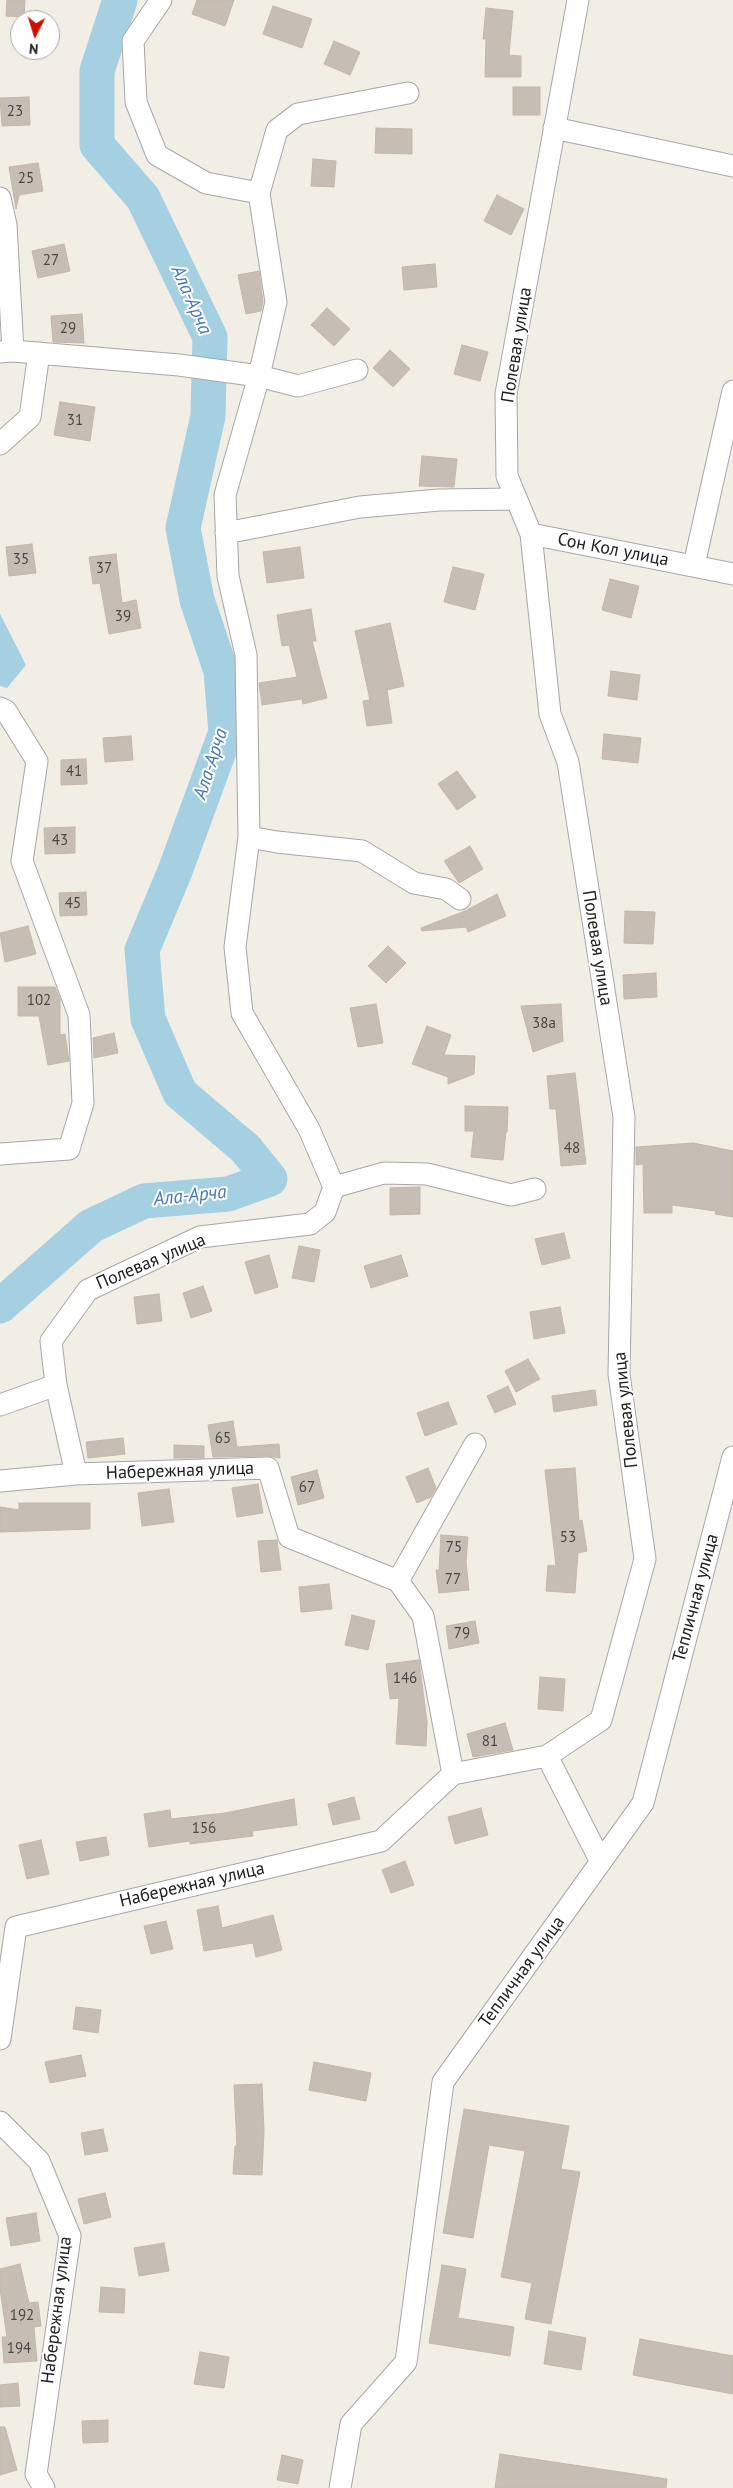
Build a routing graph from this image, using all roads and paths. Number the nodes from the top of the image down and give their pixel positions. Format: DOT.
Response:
graph roads {
  1 [pos="161,0"];
  2 [pos="578,0"];
  3 [pos="408,93"];
  4 [pos="554,128"];
  5 [pos="733,166"];
  6 [pos="260,193"];
  7 [pos="0,198"];
  8 [pos="7,352"];
  9 [pos="38,353"];
  10 [pos="357,370"];
  11 [pos="259,376"];
  12 [pos="733,391"];
  13 [pos="0,444"];
  14 [pos="516,499"];
  15 [pos="226,533"];
  16 [pos="531,534"];
  17 [pos="694,565"];
  18 [pos="733,574"];
  19 [pos="0,708"];
  20 [pos="249,836"];
  21 [pos="460,899"];
  22 [pos="0,1154"];
  23 [pos="334,1187"];
  24 [pos="535,1189"];
  25 [pos="56,1385"];
  26 [pos="0,1405"];
  27 [pos="475,1444"];
  28 [pos="733,1457"];
  29 [pos="76,1474"];
  30 [pos="0,1481"];
  31 [pos="398,1581"];
  32 [pos="547,1756"];
  33 [pos="453,1774"];
  34 [pos="601,1862"];
  35 [pos="0,2039"];
  36 [pos="0,2122"];
  37 [pos="44,2488"];
  38 [pos="340,2488"];
  1 -- 6 [label="street"];
  2 -- 4 [label="street, Полевая улица"];
  3 -- 6 [label="street"];
  4 -- 5 [label="street"];
  4 -- 14 [label="street, Полевая улица"];
  6 -- 11 [label="street"];
  7 -- 8 [label="street"];
  8 -- 9 [label="street"];
  9 -- 11 [label="street"];
  9 -- 13 [label="street"];
  10 -- 11 [label="street"];
  11 -- 15 [label="street"];
  12 -- 17 [label="street, Сон Кол улица"];
  14 -- 15 [label="street"];
  14 -- 16 [label="street, Полевая улица"];
  15 -- 20 [label="street"];
  16 -- 17 [label="street, Сон Кол улица"];
  16 -- 32 [label="street, Полевая улица"];
  17 -- 18 [label="street, Сон Кол улица"];
  19 -- 22 [label="street"];
  20 -- 21 [label="street"];
  20 -- 23 [label="street"];
  23 -- 24 [label="street"];
  23 -- 25 [label="street, Полевая улица"];
  25 -- 26 [label="street"];
  25 -- 29 [label="street"];
  27 -- 31 [label="street"];
  28 -- 34 [label="street, Тепличная улица"];
  29 -- 30 [label="street, Набережная улица"];
  29 -- 31 [label="street, Набережная улица"];
  31 -- 33 [label="street"];
  32 -- 33 [label="street"];
  32 -- 34 [label="street"];
  33 -- 35 [label="street, Набережная улица"];
  34 -- 38 [label="street, Тепличная улица"];
  36 -- 37 [label="street, Набережная улица"];
}
